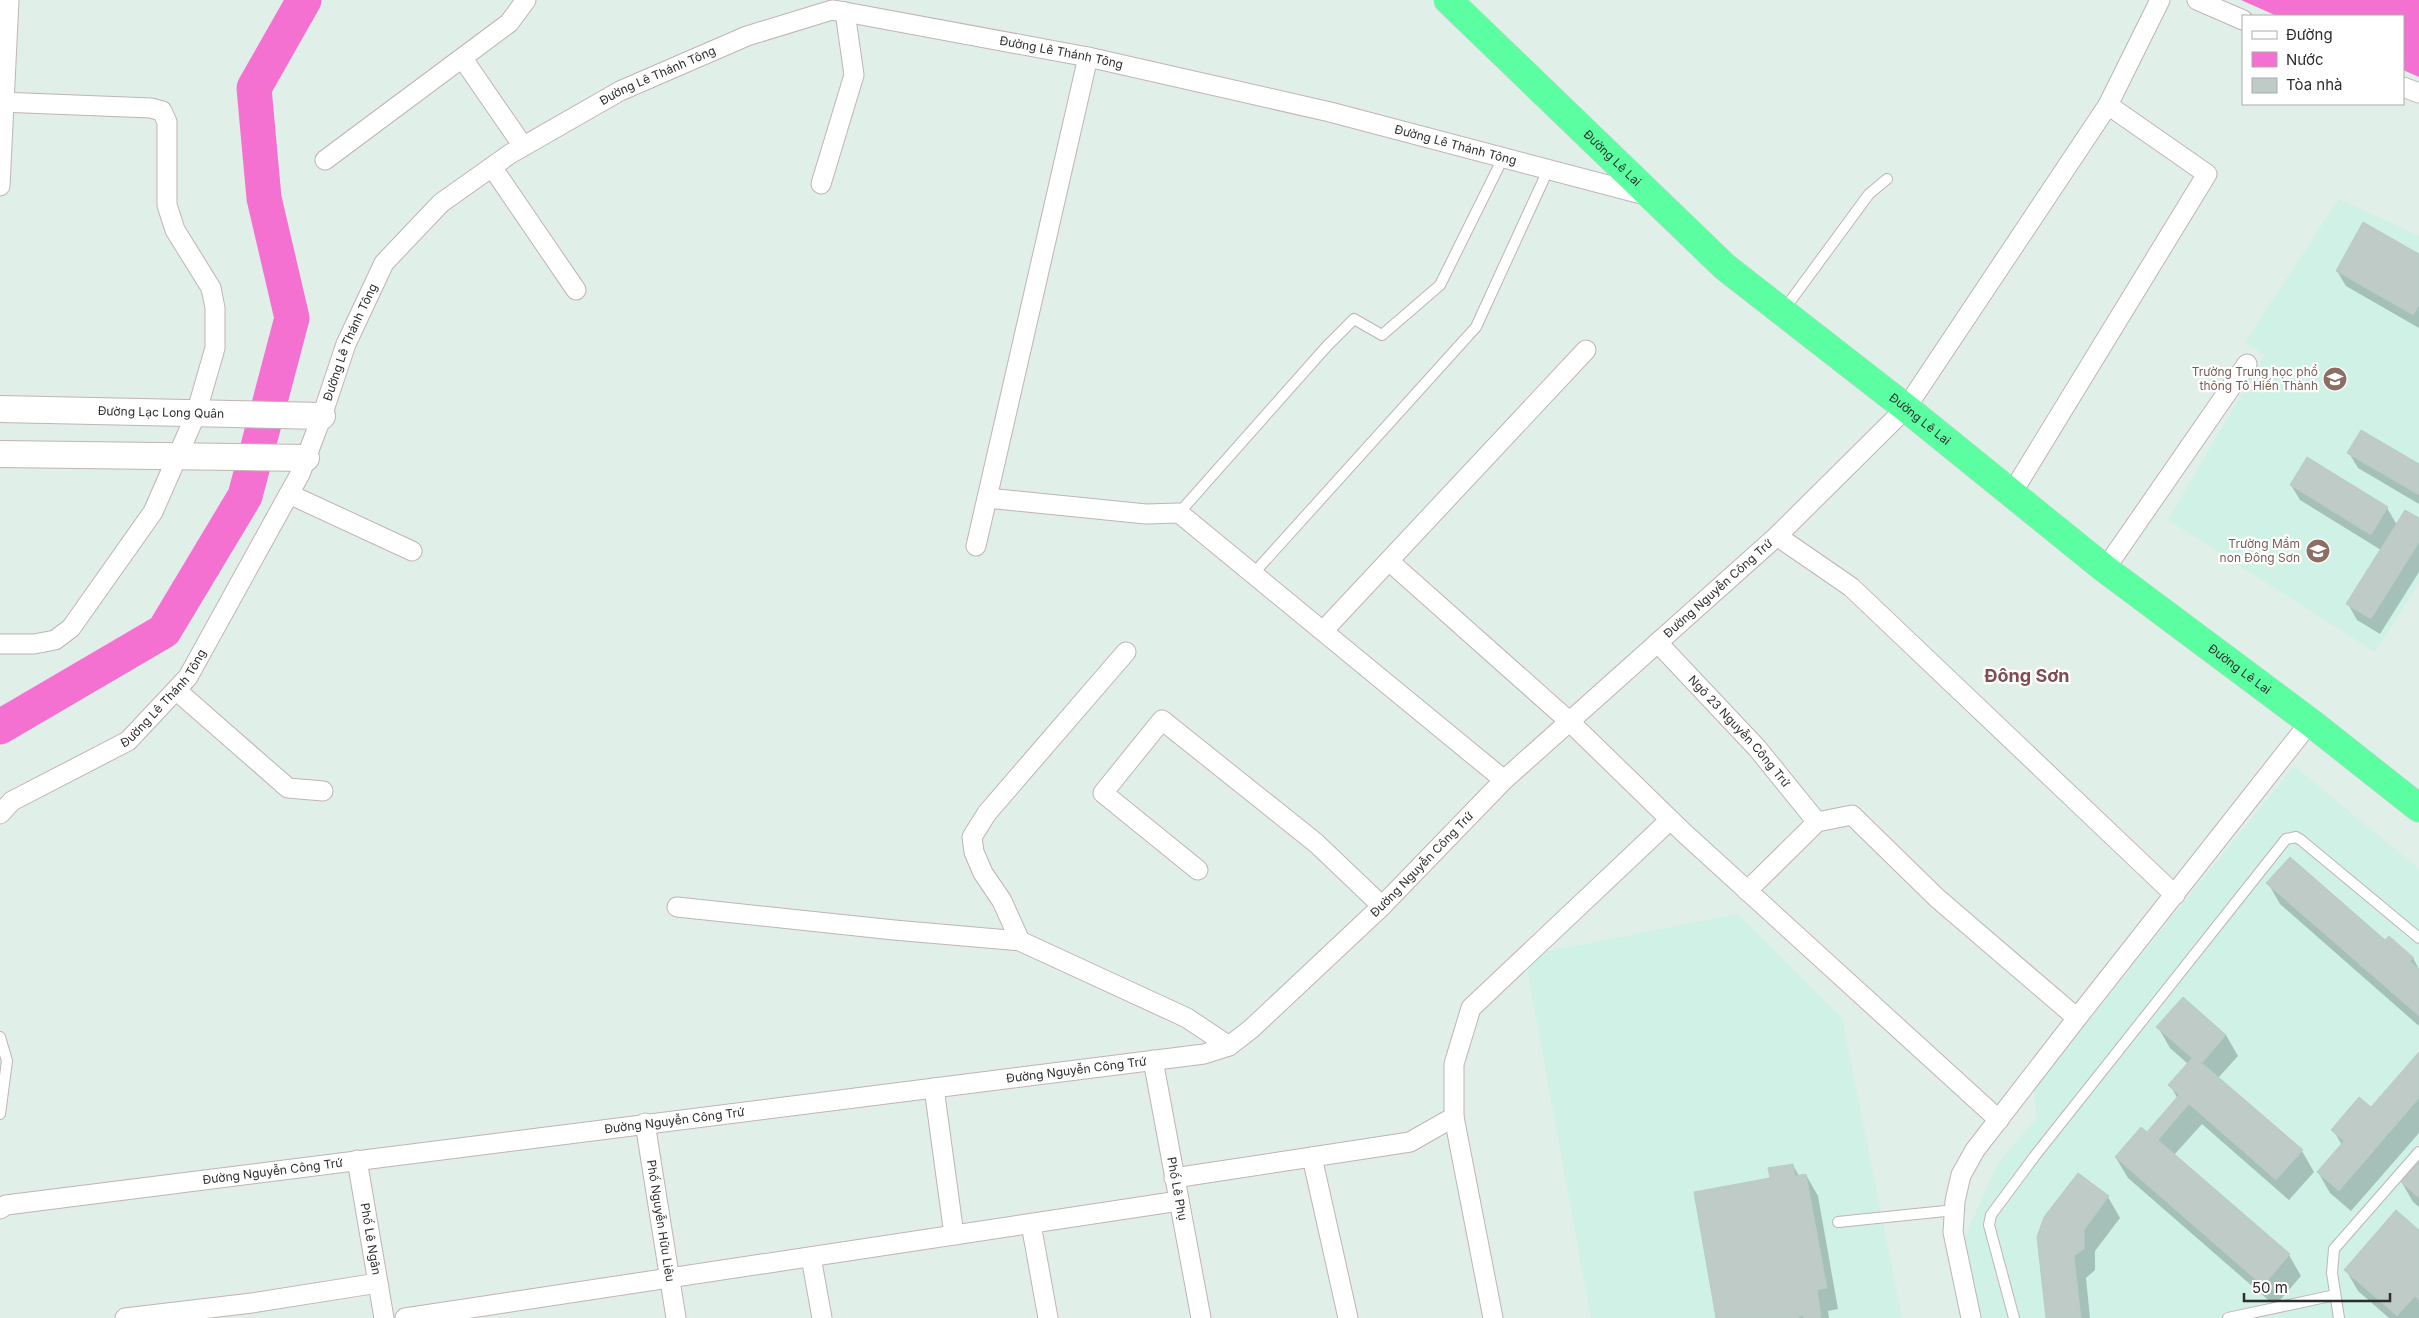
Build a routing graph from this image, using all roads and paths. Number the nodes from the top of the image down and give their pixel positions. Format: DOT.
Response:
graph roads {
  1 [pos="9,0"];
  2 [pos="526,0"];
  3 [pos="1448,0"];
  4 [pos="2160,0"];
  5 [pos="2198,0"];
  6 [pos="845,12"];
  7 [pos="2242,20"];
  8 [pos="1088,57"];
  9 [pos="463,59"];
  10 [pos="2404,87"];
  11 [pos="2419,93"];
  12 [pos="2,102"];
  13 [pos="2108,105"];
  14 [pos="523,146"];
  15 [pos="1504,158"];
  16 [pos="325,160"];
  17 [pos="492,167"];
  18 [pos="1548,170"];
  19 [pos="1886,179"];
  20 [pos="820,184"];
  21 [pos="0,186"];
  22 [pos="1652,196"];
  23 [pos="576,290"];
  24 [pos="1782,312"];
  25 [pos="1586,350"];
  26 [pos="2247,364"];
  27 [pos="1906,408"];
  28 [pos="0,409"];
  29 [pos="207,414"];
  30 [pos="322,416"];
  31 [pos="0,454"];
  32 [pos="179,455"];
  33 [pos="306,458"];
  34 [pos="2012,493"];
  35 [pos="289,494"];
  36 [pos="988,498"];
  37 [pos="1179,513"];
  38 [pos="1777,536"];
  39 [pos="976,546"];
  40 [pos="412,551"];
  41 [pos="1389,561"];
  42 [pos="2105,569"];
  43 [pos="1253,574"];
  44 [pos="1323,631"];
  45 [pos="1658,643"];
  46 [pos="0,644"];
  47 [pos="1126,652"];
  48 [pos="176,690"];
  49 [pos="1570,722"];
  50 [pos="2310,722"];
  51 [pos="1504,780"];
  52 [pos="323,791"];
  53 [pos="2419,808"];
  54 [pos="0,814"];
  55 [pos="1670,820"];
  56 [pos="1817,822"];
  57 [pos="1198,870"];
  58 [pos="1747,891"];
  59 [pos="2175,895"];
  60 [pos="1382,906"];
  61 [pos="677,907"];
  62 [pos="2419,938"];
  63 [pos="1020,941"];
  64 [pos="2077,1018"];
  65 [pos="0,1037"];
  66 [pos="1229,1046"];
  67 [pos="1153,1060"];
  68 [pos="934,1088"];
  69 [pos="0,1114"];
  70 [pos="1454,1117"];
  71 [pos="1999,1120"];
  72 [pos="645,1124"];
  73 [pos="2419,1152"];
  74 [pos="1312,1157"];
  75 [pos="357,1160"];
  76 [pos="1174,1178"];
  77 [pos="1178,1202"];
  78 [pos="0,1210"];
  79 [pos="1954,1210"];
  80 [pos="1838,1222"];
  81 [pos="1031,1224"];
  82 [pos="954,1235"];
  83 [pos="811,1257"];
  84 [pos="670,1278"];
  85 [pos="378,1283"];
  86 [pos="2335,1295"];
  87 [pos="522,1309"];
  88 [pos="253,1311"];
  89 [pos="125,1318"];
  90 [pos="384,1318"];
  91 [pos="405,1318"];
  92 [pos="676,1318"];
  93 [pos="822,1318"];
  94 [pos="1048,1318"];
  95 [pos="1200,1318"];
  96 [pos="1348,1318"];
  97 [pos="1493,1318"];
  98 [pos="1971,1318"];
  99 [pos="2014,1318"];
  100 [pos="2228,1318"];
  101 [pos="2340,1318"];
  1 -- 12 [label="street"];
  2 -- 9 [label="street"];
  3 -- 22 [label="highway, Đường Lê Lai"];
  4 -- 13 [label="street, Đường Nguyễn Công Trứ"];
  5 -- 7 [label="street"];
  6 -- 8 [label="street, Đường Lê Thánh Tông"];
  6 -- 14 [label="street, Đường Lê Thánh Tông"];
  6 -- 20 [label="street"];
  8 -- 15 [label="street, Đường Lê Thánh Tông"];
  8 -- 36 [label="street"];
  9 -- 14 [label="street"];
  9 -- 16 [label="street"];
  10 -- 11 [label="street"];
  12 -- 21 [label="street"];
  12 -- 29 [label="street"];
  13 -- 27 [label="street, Đường Nguyễn Công Trứ"];
  13 -- 34 [label="street"];
  14 -- 17 [label="street, Đường Lê Thánh Tông"];
  15 -- 18 [label="street, Đường Lê Thánh Tông"];
  15 -- 37 [label="lane"];
  17 -- 23 [label="street"];
  17 -- 30 [label="street, Đường Lê Thánh Tông"];
  18 -- 22 [label="street, Đường Lê Thánh Tông"];
  18 -- 43 [label="lane"];
  19 -- 24 [label="lane"];
  22 -- 24 [label="highway, Đường Lê Lai"];
  24 -- 27 [label="highway, Đường Lê Lai"];
  25 -- 41 [label="street"];
  26 -- 42 [label="street"];
  27 -- 34 [label="highway, Đường Lê Lai"];
  27 -- 38 [label="street, Đường Nguyễn Công Trứ"];
  28 -- 29 [label="street, Đường Lạc Long Quân"];
  29 -- 30 [label="street, Đường Lạc Long Quân"];
  29 -- 32 [label="street"];
  30 -- 33 [label="street, Đường Lê Thánh Tông"];
  31 -- 32 [label="street"];
  32 -- 33 [label="street"];
  32 -- 46 [label="street"];
  33 -- 35 [label="street, Đường Lê Thánh Tông"];
  34 -- 42 [label="highway, Đường Lê Lai"];
  35 -- 40 [label="street"];
  35 -- 48 [label="street, Đường Lê Thánh Tông"];
  36 -- 37 [label="street"];
  36 -- 39 [label="street"];
  37 -- 43 [label="street"];
  38 -- 45 [label="street, Đường Nguyễn Công Trứ"];
  38 -- 59 [label="street"];
  41 -- 44 [label="street"];
  41 -- 49 [label="street"];
  42 -- 50 [label="highway, Đường Lê Lai"];
  43 -- 44 [label="street"];
  44 -- 51 [label="street"];
  45 -- 49 [label="street, Đường Nguyễn Công Trứ"];
  45 -- 56 [label="street, Ngõ 23 Nguyễn Công Trứ"];
  47 -- 63 [label="street"];
  48 -- 52 [label="street"];
  48 -- 54 [label="street, Đường Lê Thánh Tông"];
  49 -- 51 [label="street, Đường Nguyễn Công Trứ"];
  49 -- 55 [label="street"];
  50 -- 53 [label="highway, Đường Lê Lai"];
  50 -- 59 [label="street"];
  51 -- 60 [label="street, Đường Nguyễn Công Trứ"];
  55 -- 58 [label="street"];
  55 -- 70 [label="street"];
  56 -- 58 [label="street"];
  56 -- 64 [label="street"];
  57 -- 60 [label="street"];
  58 -- 71 [label="street"];
  59 -- 64 [label="street"];
  60 -- 66 [label="street, Đường Nguyễn Công Trứ"];
  61 -- 63 [label="street"];
  62 -- 99 [label="lane"];
  63 -- 66 [label="street"];
  64 -- 71 [label="street"];
  65 -- 69 [label="lane"];
  66 -- 67 [label="street, Đường Nguyễn Công Trứ"];
  67 -- 68 [label="street, Đường Nguyễn Công Trứ"];
  67 -- 76 [label="street, Phố Lê Phụ"];
  68 -- 72 [label="street, Đường Nguyễn Công Trứ"];
  68 -- 82 [label="street"];
  70 -- 74 [label="street"];
  70 -- 97 [label="street"];
  71 -- 79 [label="street"];
  72 -- 75 [label="street, Đường Nguyễn Công Trứ"];
  72 -- 84 [label="street, Phố Nguyễn Hữu Liêu"];
  73 -- 86 [label="lane"];
  74 -- 76 [label="street"];
  74 -- 96 [label="street"];
  75 -- 78 [label="street, Đường Nguyễn Công Trứ"];
  75 -- 85 [label="street, Phố Lê Ngân"];
  76 -- 77 [label="street, Phố Lê Phụ"];
  77 -- 81 [label="street"];
  77 -- 95 [label="street, Phố Lê Phụ"];
  79 -- 80 [label="lane"];
  79 -- 98 [label="street"];
  81 -- 82 [label="street"];
  81 -- 94 [label="street"];
  82 -- 83 [label="street"];
  83 -- 84 [label="street"];
  83 -- 93 [label="street"];
  84 -- 87 [label="street"];
  84 -- 92 [label="street, Phố Nguyễn Hữu Liêu"];
  85 -- 88 [label="street"];
  85 -- 90 [label="street, Phố Lê Ngân"];
  86 -- 100 [label="lane"];
  86 -- 101 [label="lane"];
  87 -- 91 [label="street"];
  88 -- 89 [label="street"];
}
